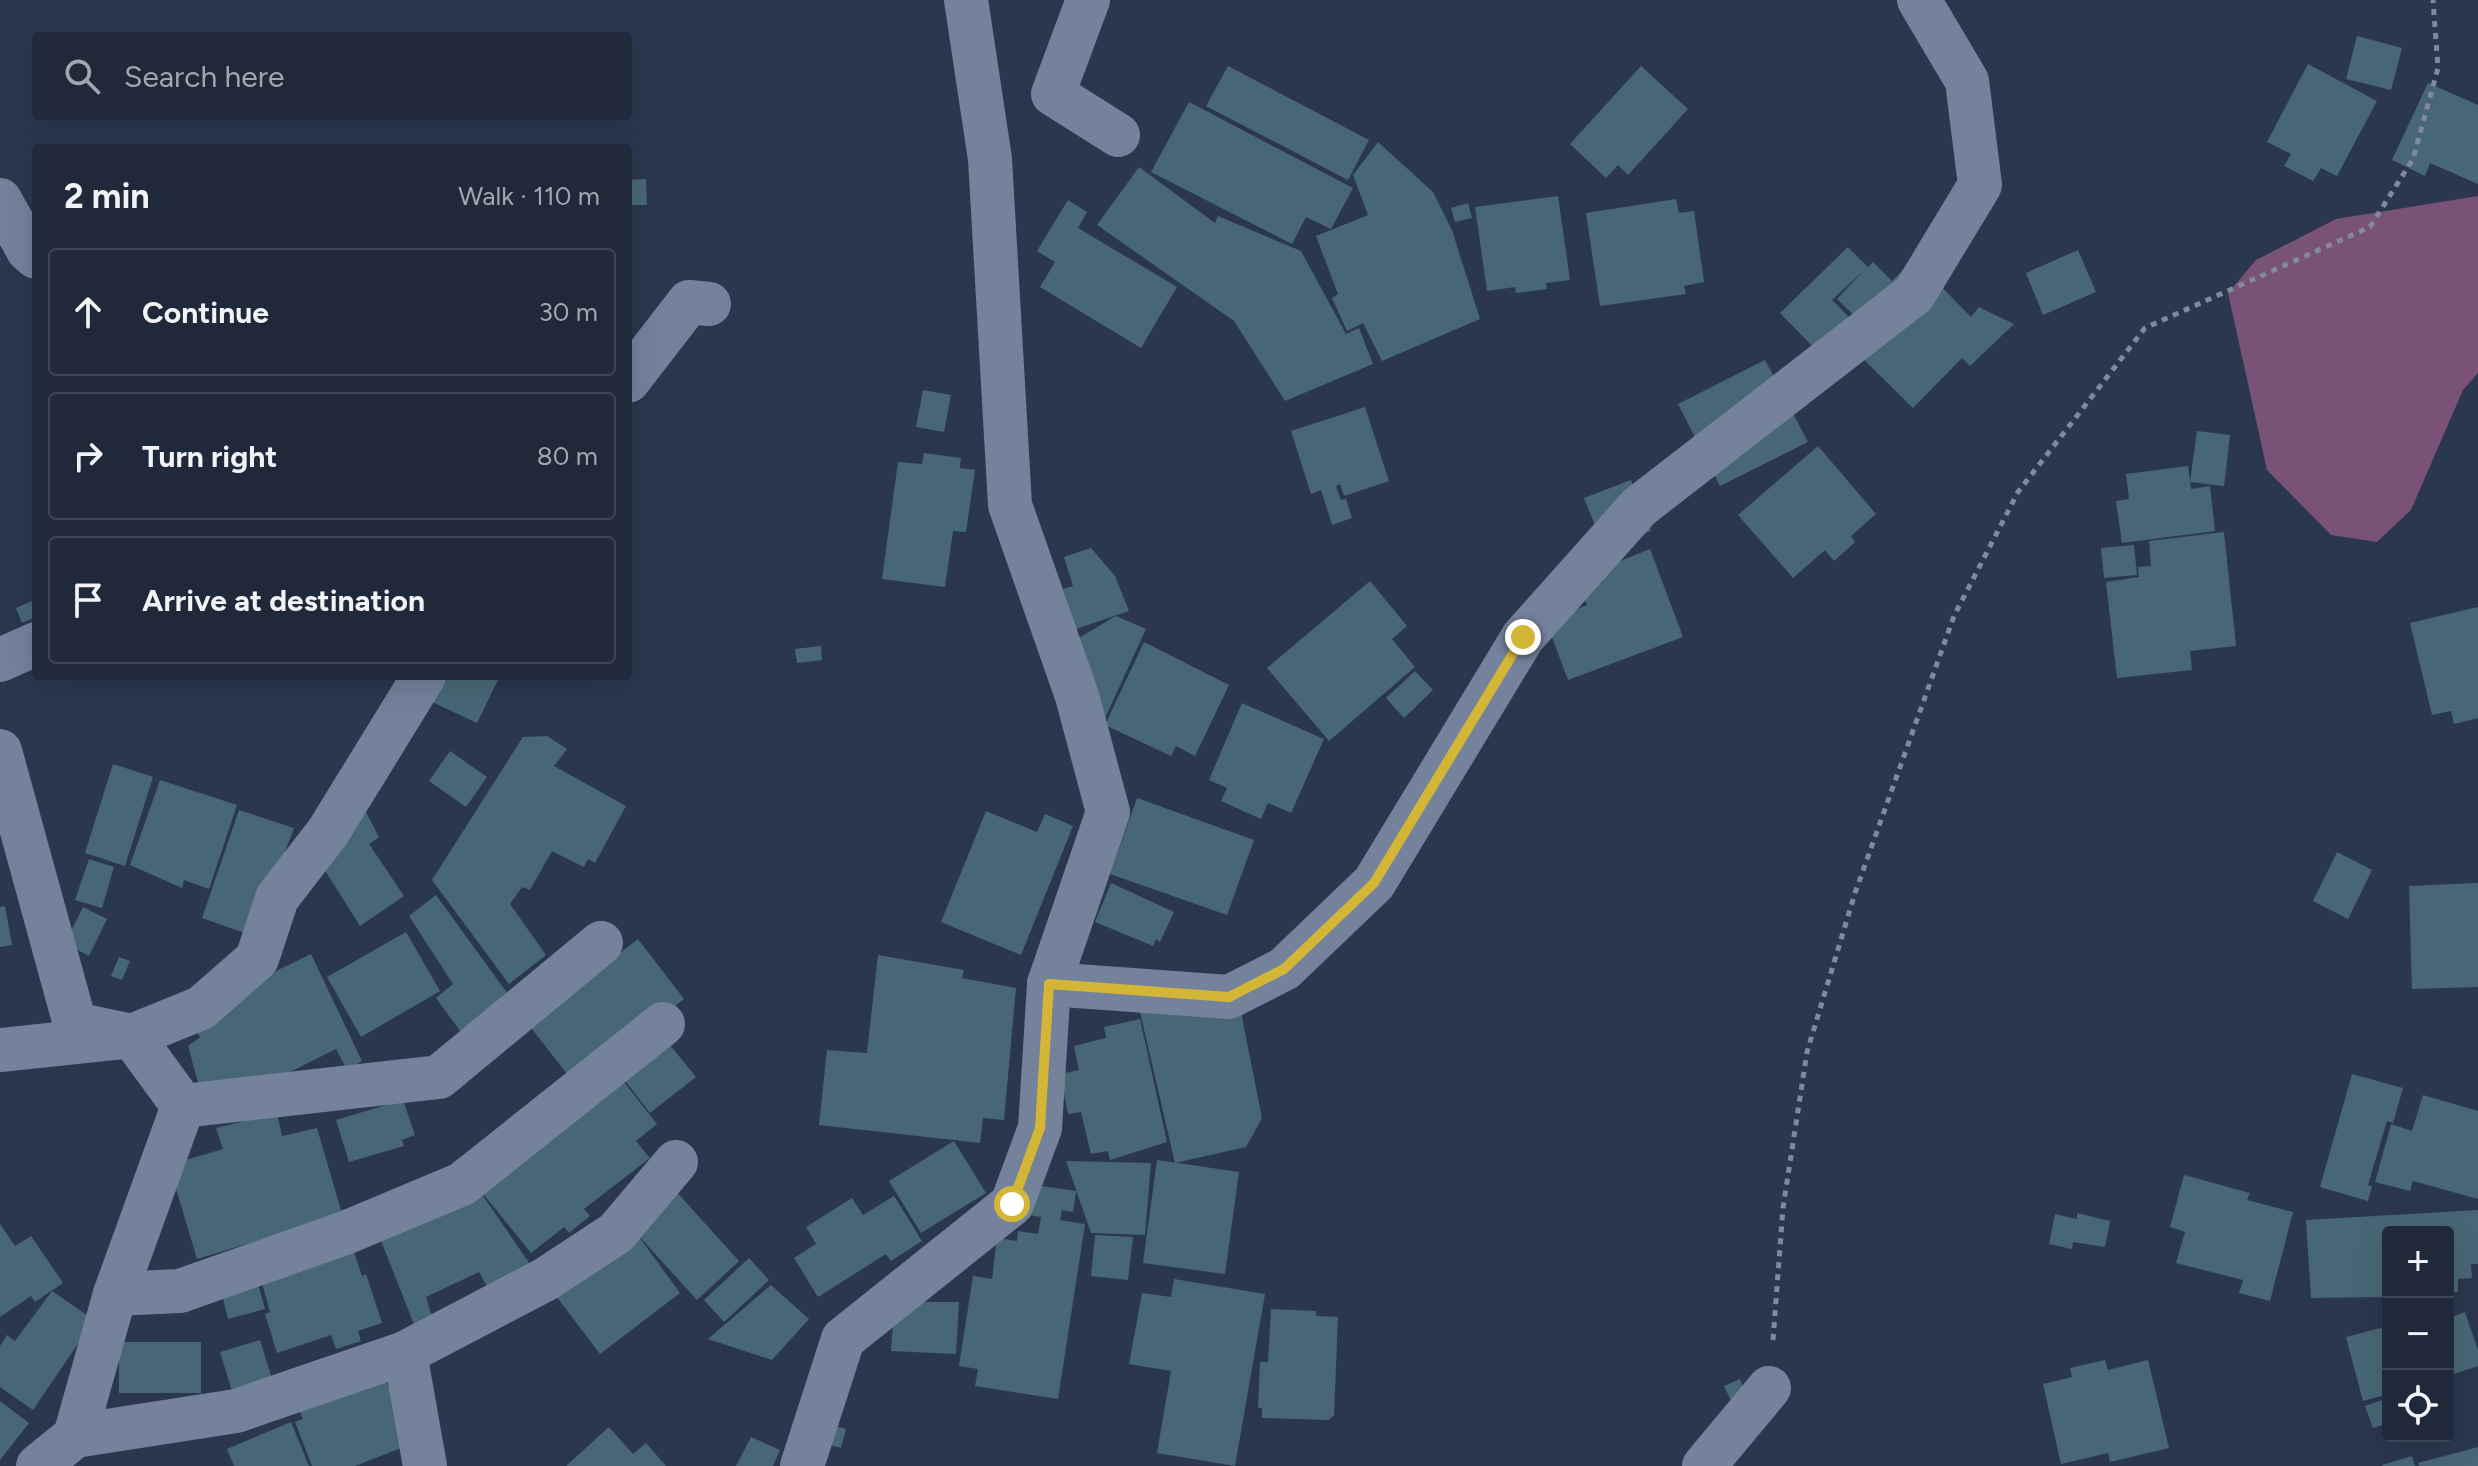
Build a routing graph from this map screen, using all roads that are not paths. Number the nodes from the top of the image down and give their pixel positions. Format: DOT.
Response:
graph roads {
  1 [pos="966,0"];
  2 [pos="1088,0"];
  3 [pos="1919,0"];
  4 [pos="1118,135"];
  5 [pos="0,200"];
  6 [pos="32,254"];
  7 [pos="709,304"];
  8 [pos="632,376"];
  9 [pos="32,646"];
  10 [pos="0,660"];
  11 [pos="422,680"];
  12 [pos="0,751"];
  13 [pos="601,943"];
  14 [pos="1049,984"];
  15 [pos="663,1024"];
  16 [pos="132,1036"];
  17 [pos="0,1050"];
  18 [pos="183,1106"];
  19 [pos="676,1162"];
  20 [pos="115,1294"];
  21 [pos="405,1353"];
  22 [pos="1769,1388"];
  23 [pos="75,1436"];
  24 [pos="38,1466"];
  25 [pos="425,1466"];
  26 [pos="802,1466"];
  27 [pos="1704,1466"];
  1 -- 14 [label="street"];
  2 -- 4 [label="street"];
  3 -- 14 [label="street"];
  5 -- 6 [label="street"];
  7 -- 8 [label="street"];
  9 -- 10 [label="street"];
  11 -- 16 [label="street"];
  12 -- 16 [label="street"];
  13 -- 18 [label="street"];
  14 -- 26 [label="street"];
  15 -- 20 [label="street"];
  16 -- 17 [label="street"];
  16 -- 18 [label="street"];
  18 -- 20 [label="street"];
  19 -- 21 [label="street"];
  20 -- 23 [label="street"];
  21 -- 23 [label="street"];
  21 -- 25 [label="street"];
  22 -- 27 [label="street"];
  23 -- 24 [label="street"];
}
